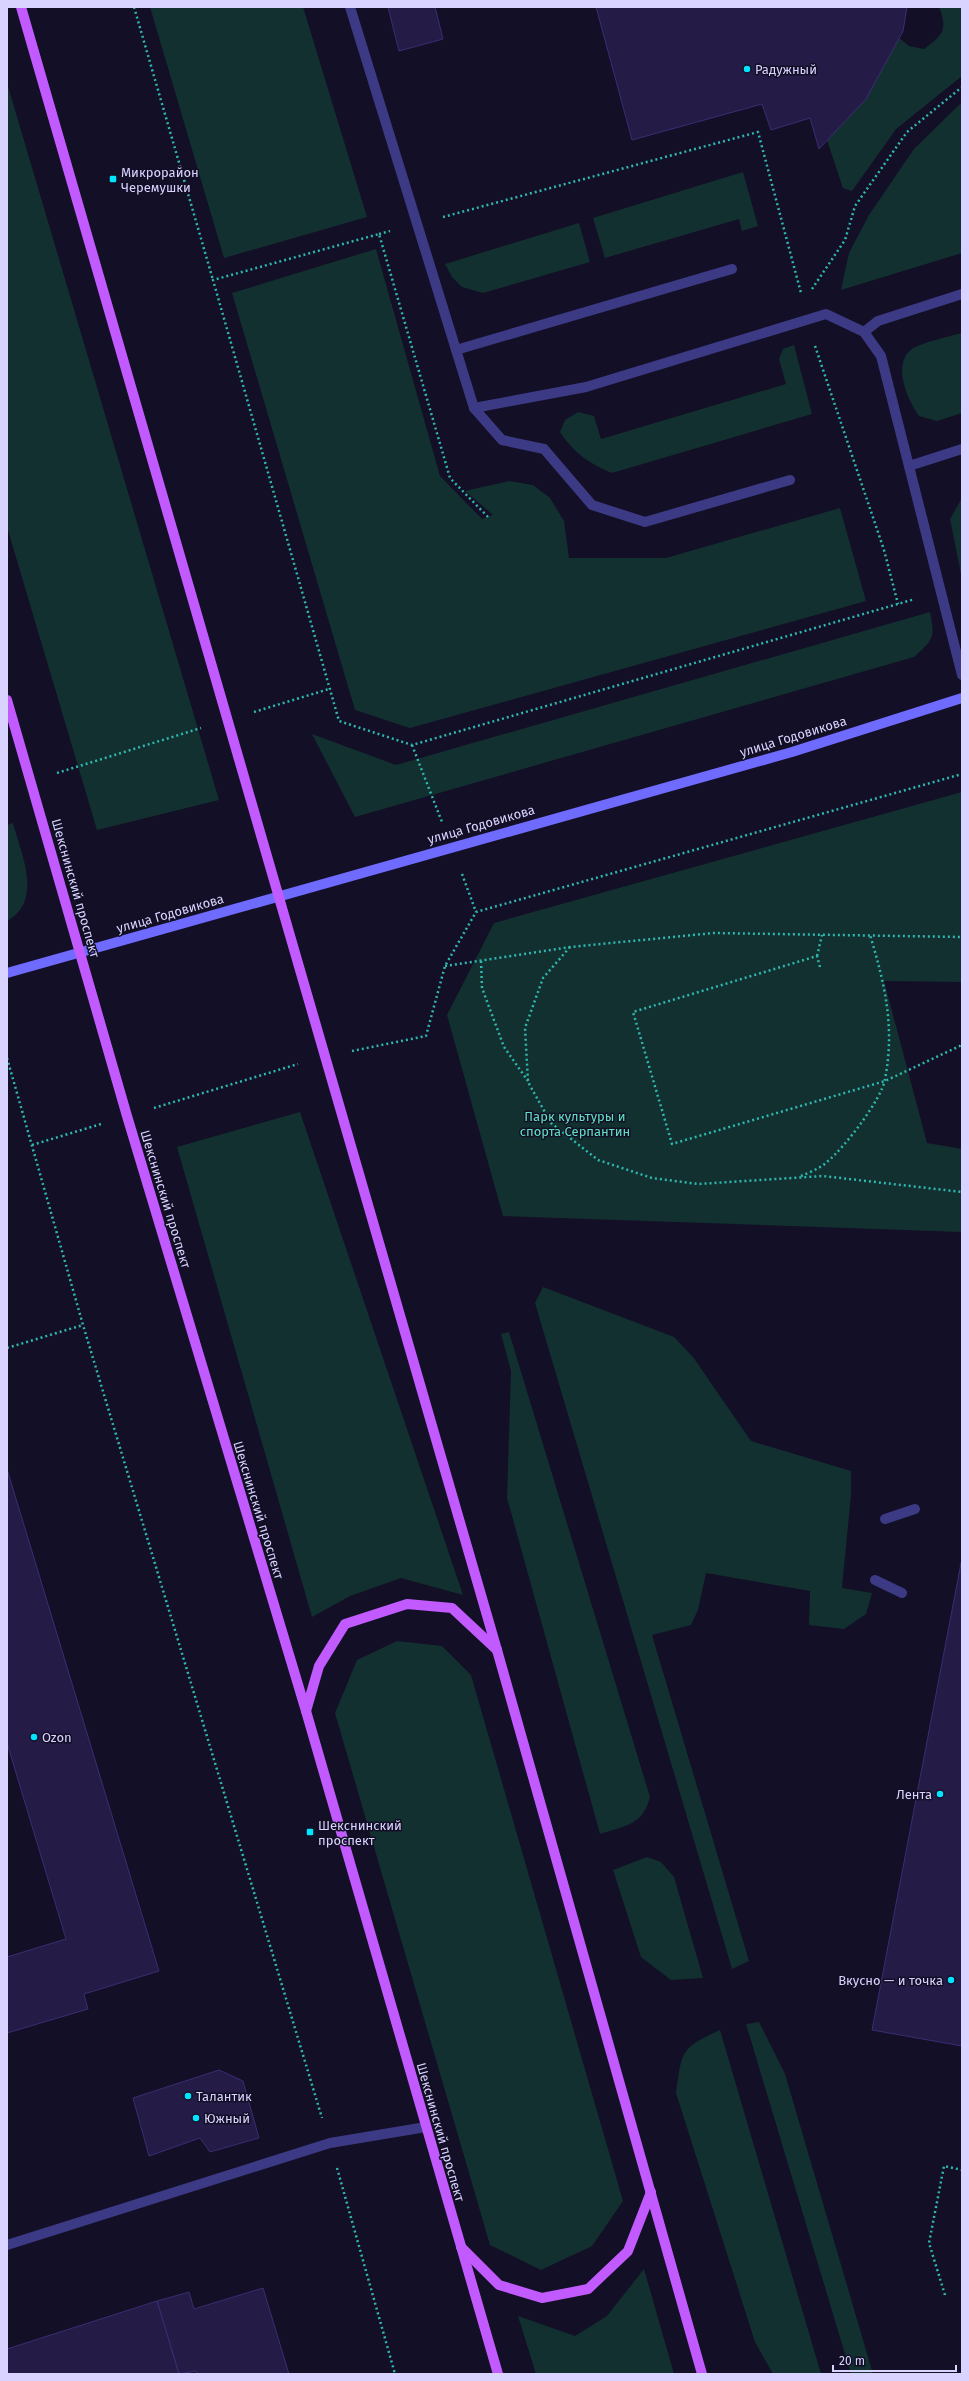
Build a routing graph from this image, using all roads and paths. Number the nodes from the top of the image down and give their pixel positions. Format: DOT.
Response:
graph roads {
  1 [pos="21,7"];
  2 [pos="134,7"];
  3 [pos="350,7"];
  4 [pos="962,87"];
  5 [pos="732,269"];
  6 [pos="213,280"];
  7 [pos="962,294"];
  8 [pos="808,295"];
  9 [pos="864,332"];
  10 [pos="456,350"];
  11 [pos="474,408"];
  12 [pos="962,449"];
  13 [pos="909,466"];
  14 [pos="790,480"];
  15 [pos="488,517"];
  16 [pos="941,591"];
  17 [pos="962,674"];
  18 [pos="329,689"];
  19 [pos="962,698"];
  20 [pos="7,700"];
  21 [pos="229,720"];
  22 [pos="962,774"];
  23 [pos="31,781"];
  24 [pos="280,896"];
  25 [pos="822,935"];
  26 [pos="870,935"];
  27 [pos="962,937"];
  28 [pos="570,948"];
  29 [pos="81,952"];
  30 [pos="818,956"];
  31 [pos="481,961"];
  32 [pos="445,966"];
  33 [pos="820,967"];
  34 [pos="7,973"];
  35 [pos="962,1044"];
  36 [pos="326,1056"];
  37 [pos="7,1058"];
  38 [pos="885,1081"];
  39 [pos="528,1082"];
  40 [pos="127,1116"];
  41 [pos="32,1145"];
  42 [pos="799,1178"];
  43 [pos="962,1192"];
  44 [pos="83,1325"];
  45 [pos="7,1348"];
  46 [pos="915,1509"];
  47 [pos="885,1519"];
  48 [pos="875,1580"];
  49 [pos="902,1593"];
  50 [pos="497,1650"];
  51 [pos="306,1711"];
  52 [pos="426,2127"];
  53 [pos="330,2143"];
  54 [pos="962,2170"];
  55 [pos="651,2192"];
  56 [pos="7,2245"];
  57 [pos="460,2246"];
  58 [pos="945,2295"];
  59 [pos="395,2374"];
  60 [pos="498,2374"];
  61 [pos="702,2374"];
  1 -- 21 [label="main road"];
  2 -- 6 [label="path"];
  3 -- 10 [label="lane"];
  4 -- 8 [label="path"];
  5 -- 10 [label="lane"];
  6 -- 15 [label="path"];
  6 -- 18 [label="path"];
  7 -- 9 [label="lane"];
  9 -- 11 [label="lane"];
  9 -- 13 [label="lane"];
  10 -- 11 [label="lane"];
  11 -- 14 [label="lane"];
  12 -- 13 [label="lane"];
  13 -- 16 [label="lane"];
  16 -- 17 [label="lane"];
  16 -- 18 [label="path"];
  18 -- 21 [label="path"];
  19 -- 24 [label="street, улица Годовикова"];
  20 -- 23 [label="main road, Шекснинский проспект"];
  21 -- 23 [label="path"];
  21 -- 24 [label="main road"];
  22 -- 32 [label="path"];
  23 -- 29 [label="main road, Шекснинский проспект"];
  24 -- 29 [label="street, улица Годовикова"];
  24 -- 36 [label="main road"];
  25 -- 26 [label="path"];
  25 -- 28 [label="path"];
  25 -- 30 [label="path"];
  26 -- 27 [label="path"];
  26 -- 38 [label="path"];
  28 -- 31 [label="path"];
  28 -- 39 [label="path"];
  29 -- 34 [label="street, улица Годовикова"];
  29 -- 40 [label="main road, Шекснинский проспект"];
  30 -- 33 [label="path"];
  30 -- 38 [label="path"];
  31 -- 32 [label="path"];
  31 -- 39 [label="path"];
  32 -- 36 [label="path"];
  35 -- 38 [label="path"];
  36 -- 40 [label="path"];
  36 -- 50 [label="main road"];
  37 -- 41 [label="path"];
  38 -- 42 [label="path"];
  39 -- 42 [label="path"];
  40 -- 41 [label="path"];
  40 -- 51 [label="main road, Шекснинский проспект"];
  41 -- 44 [label="path"];
  42 -- 43 [label="path"];
  44 -- 45 [label="path"];
  44 -- 53 [label="path"];
  46 -- 47 [label="lane"];
  48 -- 49 [label="lane"];
  50 -- 51 [label="main road"];
  50 -- 55 [label="main road"];
  51 -- 52 [label="main road, Шекснинский проспект"];
  52 -- 53 [label="lane"];
  52 -- 57 [label="main road, Шекснинский проспект"];
  53 -- 56 [label="lane"];
  53 -- 59 [label="path"];
  54 -- 58 [label="path"];
  55 -- 57 [label="main road"];
  55 -- 61 [label="main road"];
  57 -- 60 [label="main road, Шекснинский проспект"];
}
